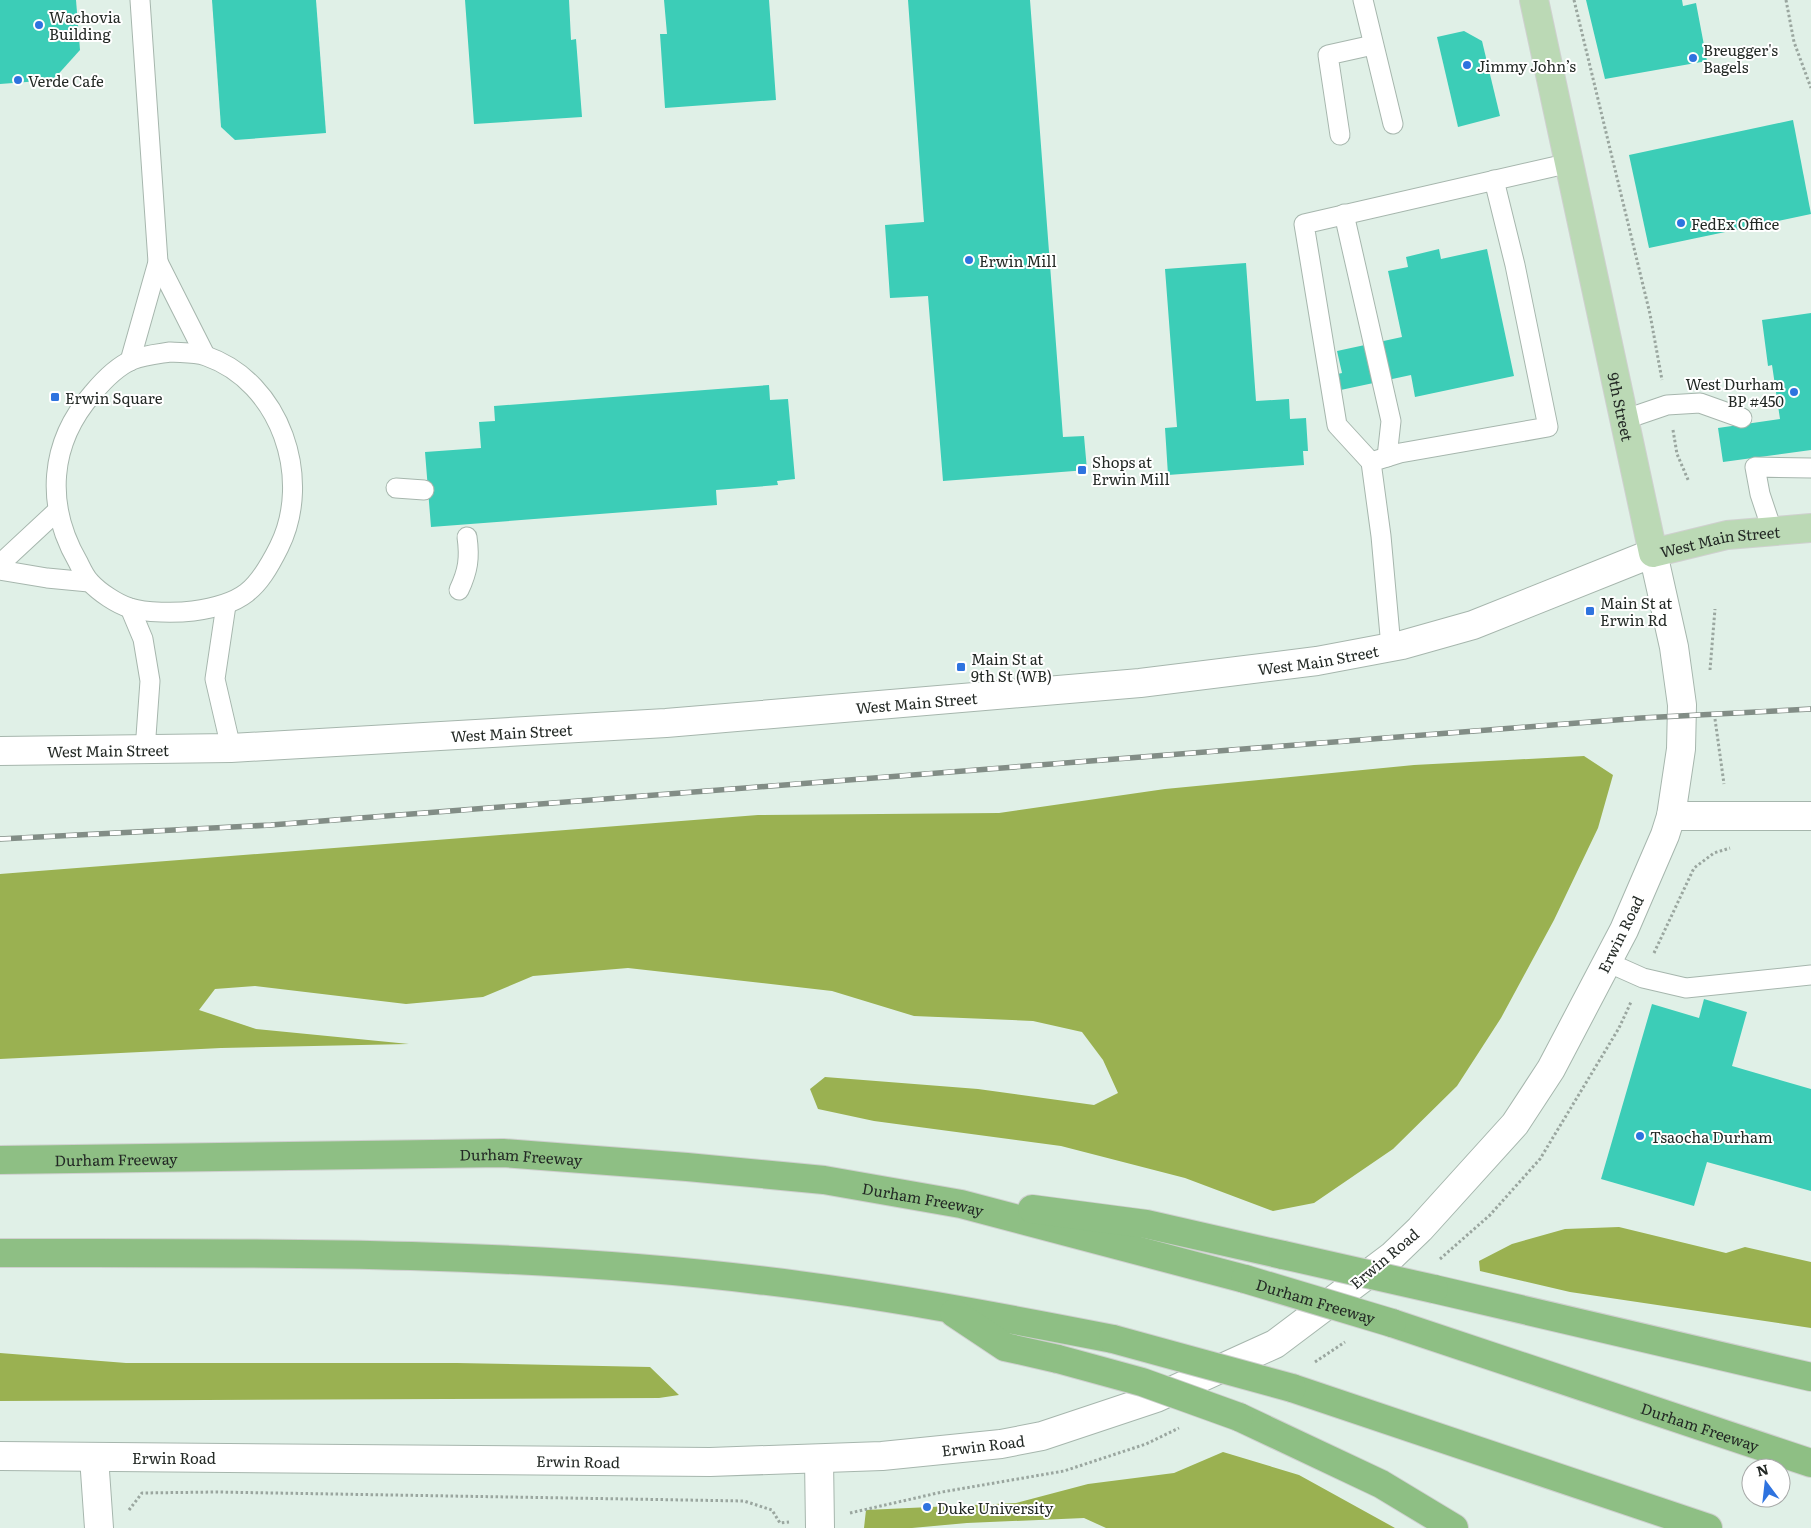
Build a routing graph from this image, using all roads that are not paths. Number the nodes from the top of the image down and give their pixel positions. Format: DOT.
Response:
graph roads {
  1 [pos="140,0"];
  2 [pos="1362,0"];
  3 [pos="1534,0"];
  4 [pos="1373,45"];
  5 [pos="1393,124"];
  6 [pos="1340,135"];
  7 [pos="1570,163"];
  8 [pos="1494,180"];
  9 [pos="1344,214"];
  10 [pos="158,262"];
  11 [pos="205,355"];
  12 [pos="130,361"];
  13 [pos="1742,418"];
  14 [pos="1626,419"];
  15 [pos="1379,460"];
  16 [pos="1811,468"];
  17 [pos="396,488"];
  18 [pos="424,490"];
  19 [pos="56,511"];
  20 [pos="1811,528"];
  21 [pos="1772,530"];
  22 [pos="467,537"];
  23 [pos="1654,553"];
  24 [pos="0,564"];
  25 [pos="0,570"];
  26 [pos="90,582"];
  27 [pos="459,590"];
  28 [pos="226,605"];
  29 [pos="130,608"];
  30 [pos="1391,647"];
  31 [pos="231,748"];
  32 [pos="145,750"];
  33 [pos="0,751"];
  34 [pos="1671,816"];
  35 [pos="1811,816"];
  36 [pos="1607,962"];
  37 [pos="1811,976"];
  38 [pos="0,1160"];
  39 [pos="961,1204"];
  40 [pos="0,1253"];
  41 [pos="944,1306"];
  42 [pos="1811,1377"];
  43 [pos="0,1456"];
  44 [pos="94,1457"];
  45 [pos="819,1459"];
  46 [pos="1811,1464"];
  47 [pos="99,1528"];
  48 [pos="820,1528"];
  49 [pos="1454,1528"];
  50 [pos="1708,1528"];
  1 -- 10 [label="lane"];
  2 -- 4 [label="lane"];
  3 -- 7 [label="main road, 9th Street"];
  4 -- 5 [label="lane"];
  4 -- 6 [label="lane"];
  7 -- 8 [label="lane"];
  7 -- 14 [label="main road, 9th Street"];
  8 -- 9 [label="lane"];
  8 -- 15 [label="lane"];
  9 -- 15 [label="lane"];
  9 -- 15 [label="lane"];
  10 -- 11 [label="lane"];
  10 -- 12 [label="lane"];
  11 -- 12 [label="lane"];
  11 -- 28 [label="lane"];
  12 -- 19 [label="lane"];
  13 -- 14 [label="lane"];
  14 -- 23 [label="main road, 9th Street"];
  15 -- 30 [label="lane"];
  16 -- 21 [label="lane"];
  17 -- 18 [label="lane"];
  19 -- 24 [label="lane"];
  19 -- 26 [label="lane"];
  20 -- 21 [label="main road, West Main Street"];
  21 -- 23 [label="main road, West Main Street"];
  22 -- 27 [label="lane"];
  23 -- 30 [label="main road, West Main Street"];
  23 -- 34 [label="main road, 9th Street"];
  25 -- 26 [label="lane"];
  26 -- 29 [label="lane"];
  28 -- 29 [label="lane"];
  28 -- 31 [label="lane"];
  29 -- 32 [label="lane"];
  30 -- 31 [label="main road, West Main Street"];
  31 -- 32 [label="main road, West Main Street"];
  32 -- 33 [label="main road, West Main Street"];
  34 -- 35 [label="main road"];
  34 -- 36 [label="main road, Erwin Road"];
  36 -- 37 [label="lane"];
  36 -- 45 [label="main road, Erwin Road"];
  38 -- 39 [label="highway, Durham Freeway"];
  39 -- 42 [label="highway, bridge"];
  39 -- 46 [label="highway, Durham Freeway, bridge"];
  40 -- 41 [label="highway"];
  41 -- 49 [label="highway, bridge"];
  41 -- 50 [label="highway, bridge"];
  43 -- 44 [label="main road, Erwin Road"];
  44 -- 45 [label="main road, Erwin Road"];
  44 -- 47 [label="main road"];
  45 -- 48 [label="main road"];
}
